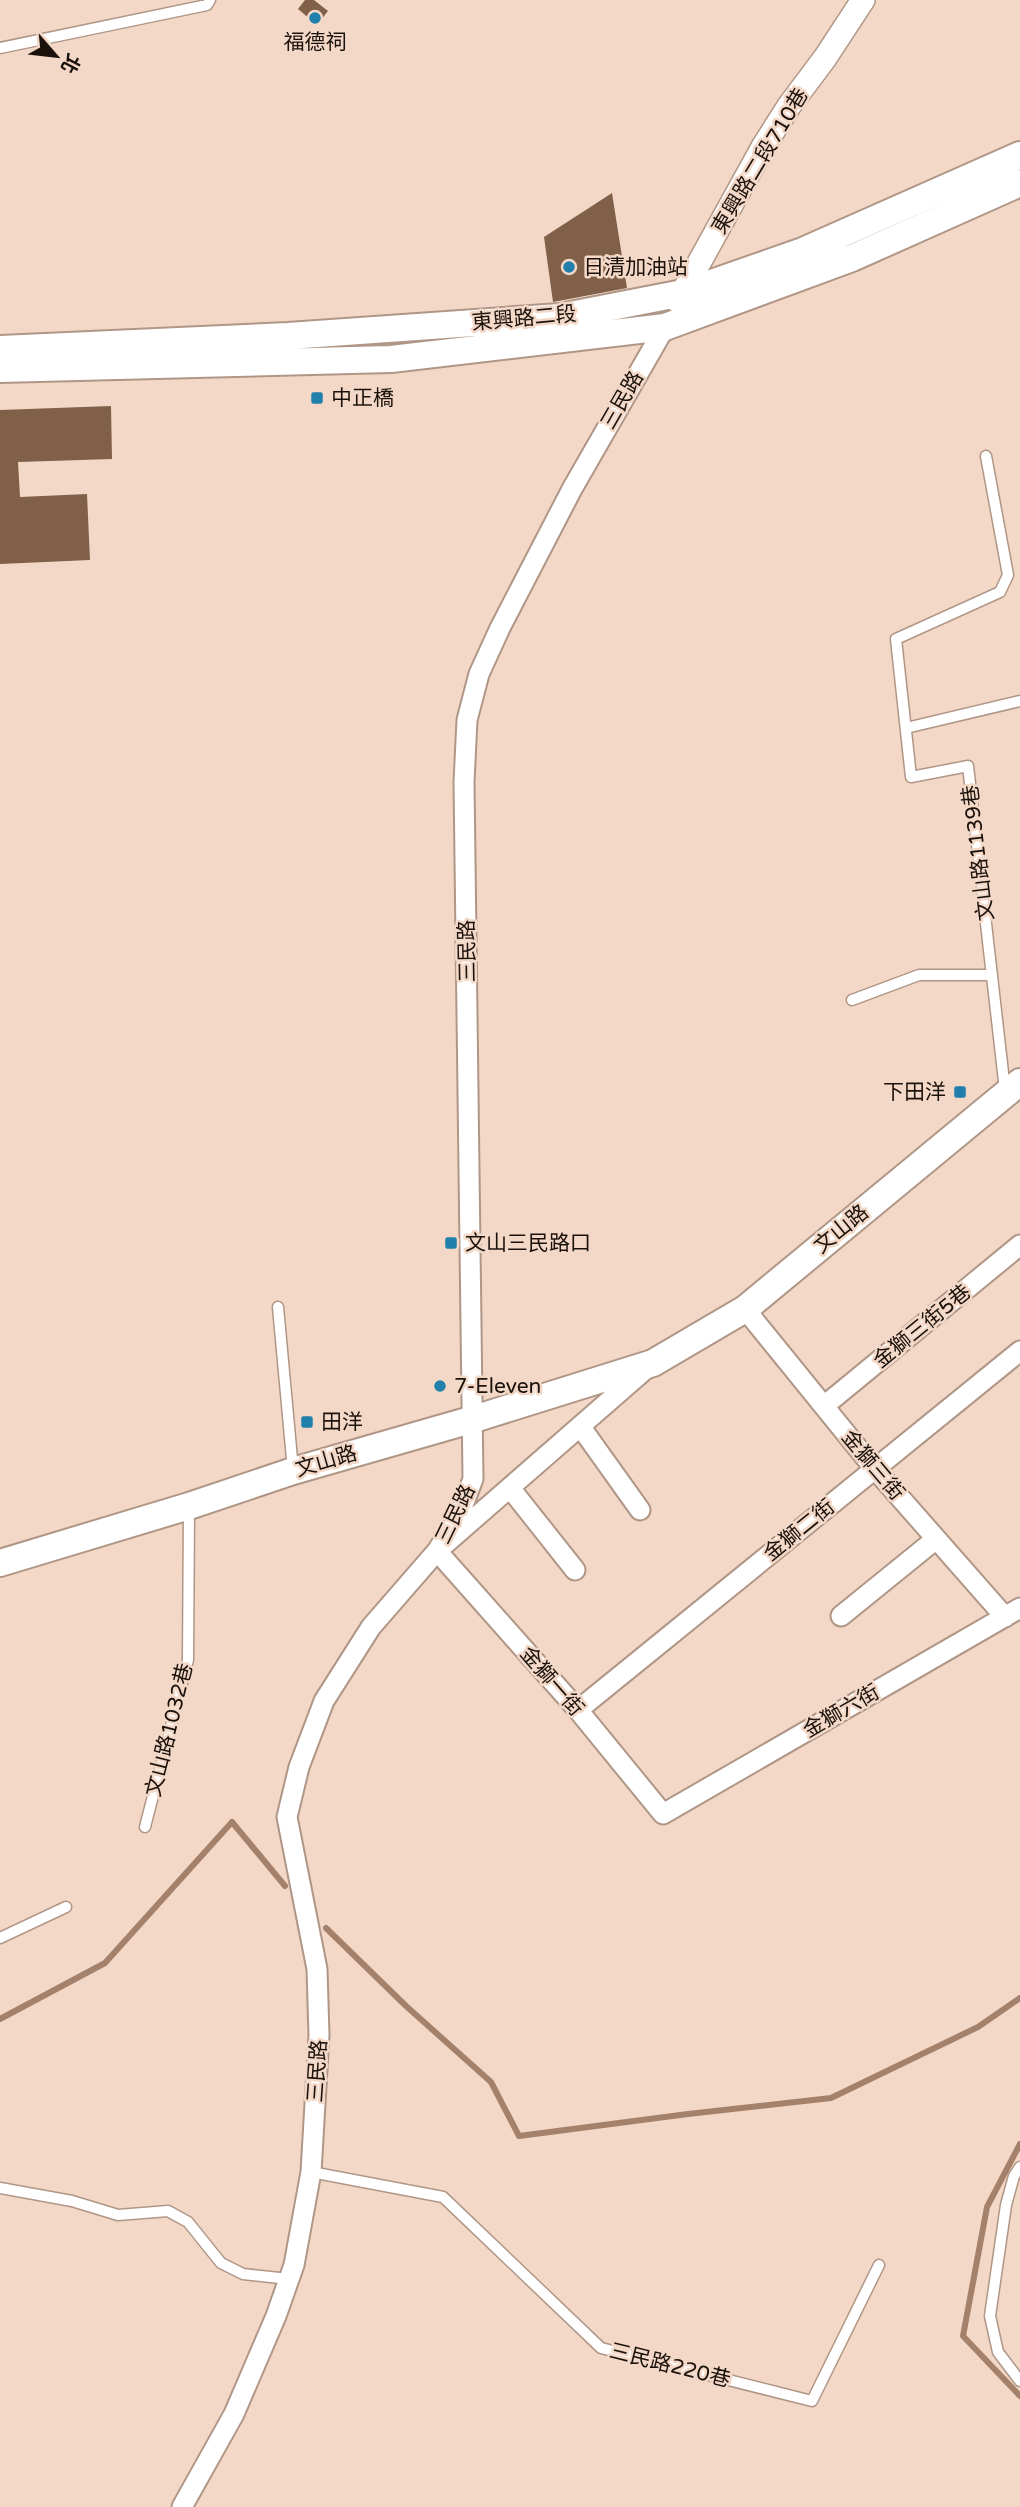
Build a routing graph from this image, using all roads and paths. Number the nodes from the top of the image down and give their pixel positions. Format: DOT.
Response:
graph roads {
  1 [pos="210,0"];
  2 [pos="863,0"];
  3 [pos="0,48"];
  4 [pos="1020,155"];
  5 [pos="1020,183"];
  6 [pos="683,293"];
  7 [pos="664,327"];
  8 [pos="0,349"];
  9 [pos="0,369"];
  10 [pos="986,456"];
  11 [pos="1020,701"];
  12 [pos="906,728"];
  13 [pos="992,975"];
  14 [pos="852,1000"];
  15 [pos="1013,1088"];
  16 [pos="1020,1245"];
  17 [pos="278,1307"];
  18 [pos="745,1309"];
  19 [pos="1020,1350"];
  20 [pos="653,1363"];
  21 [pos="824,1406"];
  22 [pos="474,1419"];
  23 [pos="580,1426"];
  24 [pos="874,1468"];
  25 [pos="293,1471"];
  26 [pos="510,1488"];
  27 [pos="189,1506"];
  28 [pos="640,1510"];
  29 [pos="936,1539"];
  30 [pos="437,1551"];
  31 [pos="0,1563"];
  32 [pos="575,1570"];
  33 [pos="1012,1613"];
  34 [pos="841,1616"];
  35 [pos="578,1710"];
  36 [pos="663,1814"];
  37 [pos="145,1827"];
  38 [pos="66,1907"];
  39 [pos="0,1938"];
  40 [pos="1020,2167"];
  41 [pos="311,2172"];
  42 [pos="0,2188"];
  43 [pos="879,2265"];
  44 [pos="289,2279"];
  45 [pos="1020,2381"];
  46 [pos="182,2507"];
  1 -- 3 [label="lane"];
  2 -- 6 [label="street, 東興路二段710巷"];
  4 -- 6 [label="main road, 東興路二段"];
  5 -- 7 [label="main road, 東興路二段"];
  6 -- 7 [label="street, 東興路二段710巷"];
  6 -- 8 [label="main road, 東興路二段"];
  7 -- 9 [label="main road, 東興路二段"];
  7 -- 22 [label="street, 三民路"];
  10 -- 12 [label="lane, 文山路1139巷"];
  11 -- 12 [label="lane"];
  12 -- 13 [label="lane, 文山路1139巷"];
  13 -- 14 [label="lane"];
  13 -- 15 [label="lane, 文山路1139巷"];
  15 -- 18 [label="main road, 文山路"];
  16 -- 21 [label="street, 金獅三街5巷"];
  17 -- 25 [label="lane"];
  18 -- 20 [label="main road, 文山路"];
  18 -- 21 [label="street, 金獅三街"];
  19 -- 24 [label="street, 金獅二街"];
  20 -- 22 [label="main road, 文山路"];
  20 -- 23 [label="street, 文山路"];
  21 -- 24 [label="street, 金獅三街"];
  22 -- 25 [label="main road, 文山路"];
  22 -- 30 [label="street, 三民路"];
  23 -- 26 [label="street, 文山路"];
  23 -- 28 [label="street"];
  24 -- 29 [label="street, 金獅三街"];
  24 -- 35 [label="street, 金獅二街"];
  25 -- 27 [label="main road, 文山路"];
  26 -- 30 [label="street, 文山路"];
  26 -- 32 [label="street"];
  27 -- 31 [label="main road, 文山路"];
  27 -- 37 [label="lane, 文山路1032巷"];
  29 -- 33 [label="street, 金獅三街"];
  29 -- 34 [label="street"];
  30 -- 35 [label="street, 金獅一街"];
  30 -- 41 [label="street, 三民路"];
  33 -- 36 [label="street, 金獅六街"];
  35 -- 36 [label="street, 金獅一街"];
  38 -- 39 [label="lane"];
  40 -- 45 [label="lane"];
  41 -- 43 [label="lane, 三民路220巷"];
  41 -- 44 [label="street, 三民路"];
  42 -- 44 [label="lane"];
  44 -- 46 [label="street, 三民路"];
}
